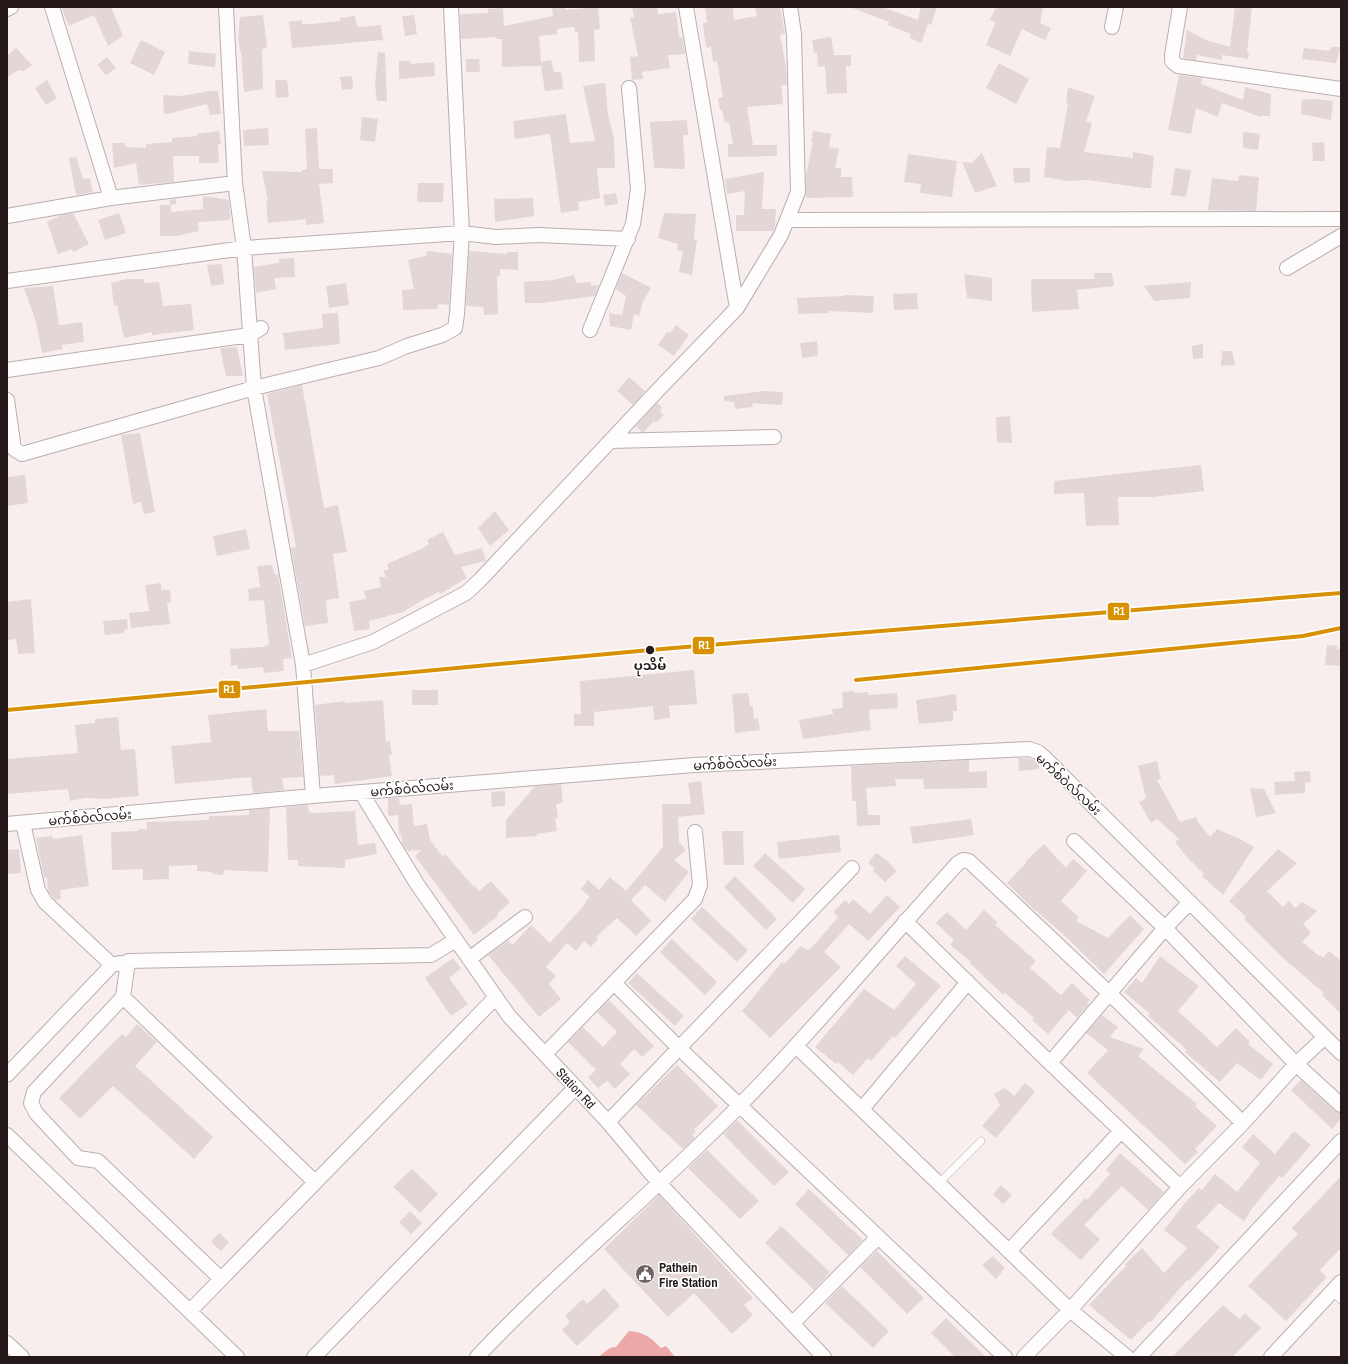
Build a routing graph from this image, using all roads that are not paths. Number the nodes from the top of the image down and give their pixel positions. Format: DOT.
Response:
graph roads {
  1 [pos="11,7"];
  2 [pos="52,7"];
  3 [pos="226,7"];
  4 [pos="451,7"];
  5 [pos="686,7"];
  6 [pos="790,7"];
  7 [pos="1116,7"];
  8 [pos="1180,7"];
  9 [pos="7,9"];
  10 [pos="1112,28"];
  11 [pos="629,88"];
  12 [pos="1341,89"];
  13 [pos="235,182"];
  14 [pos="110,198"];
  15 [pos="7,216"];
  16 [pos="1341,218"];
  17 [pos="788,220"];
  18 [pos="462,233"];
  19 [pos="1341,236"];
  20 [pos="628,239"];
  21 [pos="244,248"];
  22 [pos="1287,268"];
  23 [pos="7,281"];
  24 [pos="738,308"];
  25 [pos="590,330"];
  26 [pos="256,332"];
  27 [pos="7,370"];
  28 [pos="254,388"];
  29 [pos="7,400"];
  30 [pos="774,437"];
  31 [pos="610,441"];
  32 [pos="304,665"];
  33 [pos="361,792"];
  34 [pos="313,796"];
  35 [pos="23,823"];
  36 [pos="7,824"];
  37 [pos="695,832"];
  38 [pos="1074,841"];
  39 [pos="852,868"];
  40 [pos="1190,902"];
  41 [pos="525,917"];
  42 [pos="905,921"];
  43 [pos="1165,928"];
  44 [pos="456,940"];
  45 [pos="469,959"];
  46 [pos="128,961"];
  47 [pos="112,965"];
  48 [pos="968,982"];
  49 [pos="614,983"];
  50 [pos="1109,993"];
  51 [pos="496,997"];
  52 [pos="123,998"];
  53 [pos="1324,1037"];
  54 [pos="796,1046"];
  55 [pos="680,1048"];
  56 [pos="1341,1053"];
  57 [pos="545,1054"];
  58 [pos="1050,1063"];
  59 [pos="1296,1064"];
  60 [pos="7,1075"];
  61 [pos="576,1087"];
  62 [pos="1341,1105"];
  63 [pos="740,1106"];
  64 [pos="862,1109"];
  65 [pos="608,1122"];
  66 [pos="1243,1123"];
  67 [pos="1121,1131"];
  68 [pos="7,1135"];
  69 [pos="981,1140"];
  70 [pos="1341,1141"];
  71 [pos="316,1182"];
  72 [pos="939,1183"];
  73 [pos="660,1184"];
  74 [pos="1180,1187"];
  75 [pos="878,1237"];
  76 [pos="1009,1251"];
  77 [pos="221,1279"];
  78 [pos="1338,1291"];
  79 [pos="1070,1310"];
  80 [pos="190,1312"];
  81 [pos="793,1323"];
  82 [pos="7,1343"];
  83 [pos="480,1355"];
  84 [pos="22,1357"];
  85 [pos="237,1357"];
  86 [pos="314,1357"];
  87 [pos="824,1357"];
  88 [pos="1005,1357"];
  89 [pos="1024,1357"];
  90 [pos="1127,1357"];
  91 [pos="1139,1357"];
  92 [pos="1271,1357"];
  1 -- 9 [label="street"];
  2 -- 14 [label="street"];
  3 -- 13 [label="street"];
  4 -- 18 [label="street"];
  5 -- 24 [label="street"];
  6 -- 17 [label="street"];
  7 -- 10 [label="street"];
  8 -- 12 [label="street"];
  11 -- 20 [label="street"];
  13 -- 14 [label="street"];
  13 -- 21 [label="street"];
  14 -- 15 [label="street"];
  16 -- 17 [label="street"];
  17 -- 24 [label="street"];
  18 -- 20 [label="street"];
  18 -- 21 [label="street"];
  18 -- 28 [label="street"];
  19 -- 22 [label="street"];
  20 -- 25 [label="street"];
  21 -- 23 [label="street"];
  21 -- 26 [label="street"];
  24 -- 31 [label="street"];
  26 -- 27 [label="street"];
  26 -- 28 [label="street"];
  28 -- 29 [label="street"];
  28 -- 32 [label="street"];
  30 -- 31 [label="street"];
  31 -- 32 [label="street"];
  32 -- 34 [label="street"];
  33 -- 34 [label="street, မက်စ်ဝဲလ်လမ်း"];
  33 -- 40 [label="street, မက်စ်ဝဲလ်လမ်း"];
  33 -- 44 [label="street, Station Rd"];
  34 -- 35 [label="street, မက်စ်ဝဲလ်လမ်း"];
  35 -- 36 [label="street, မက်စ်ဝဲလ်လမ်း"];
  35 -- 47 [label="street"];
  37 -- 49 [label="street"];
  38 -- 43 [label="street"];
  39 -- 55 [label="street"];
  40 -- 43 [label="street"];
  40 -- 53 [label="street, မက်စ်ဝဲလ်လမ်း"];
  41 -- 45 [label="street"];
  42 -- 48 [label="street"];
  42 -- 50 [label="street"];
  42 -- 54 [label="street"];
  43 -- 50 [label="street"];
  43 -- 59 [label="street"];
  44 -- 45 [label="street, Station Rd"];
  44 -- 46 [label="street"];
  45 -- 51 [label="street, Station Rd"];
  46 -- 47 [label="street"];
  46 -- 52 [label="street"];
  47 -- 60 [label="street"];
  48 -- 58 [label="street"];
  48 -- 64 [label="street"];
  49 -- 55 [label="street"];
  49 -- 57 [label="street"];
  50 -- 58 [label="street"];
  50 -- 66 [label="street"];
  51 -- 57 [label="street, Station Rd"];
  51 -- 71 [label="street"];
  52 -- 71 [label="street"];
  52 -- 77 [label="street"];
  53 -- 56 [label="street, မက်စ်ဝဲလ်လမ်း"];
  53 -- 59 [label="street"];
  54 -- 63 [label="street"];
  54 -- 64 [label="street"];
  55 -- 63 [label="street"];
  55 -- 65 [label="street"];
  57 -- 61 [label="street, Station Rd"];
  58 -- 67 [label="street"];
  59 -- 62 [label="street"];
  59 -- 66 [label="street"];
  61 -- 65 [label="street, Station Rd"];
  61 -- 86 [label="street"];
  63 -- 73 [label="street"];
  63 -- 75 [label="street"];
  64 -- 72 [label="street"];
  65 -- 73 [label="street, Station Rd"];
  66 -- 74 [label="street"];
  67 -- 74 [label="street"];
  67 -- 76 [label="street"];
  68 -- 80 [label="street"];
  69 -- 72 [label="lane"];
  70 -- 91 [label="street"];
  71 -- 77 [label="street"];
  72 -- 76 [label="street"];
  73 -- 81 [label="street, Station Rd"];
  73 -- 83 [label="street"];
  74 -- 79 [label="street"];
  75 -- 81 [label="street"];
  75 -- 88 [label="street"];
  76 -- 79 [label="street"];
  77 -- 80 [label="street"];
  78 -- 92 [label="street"];
  79 -- 89 [label="street"];
  79 -- 90 [label="street"];
  80 -- 85 [label="street"];
  81 -- 87 [label="street, Station Rd"];
  82 -- 84 [label="street"];
}
